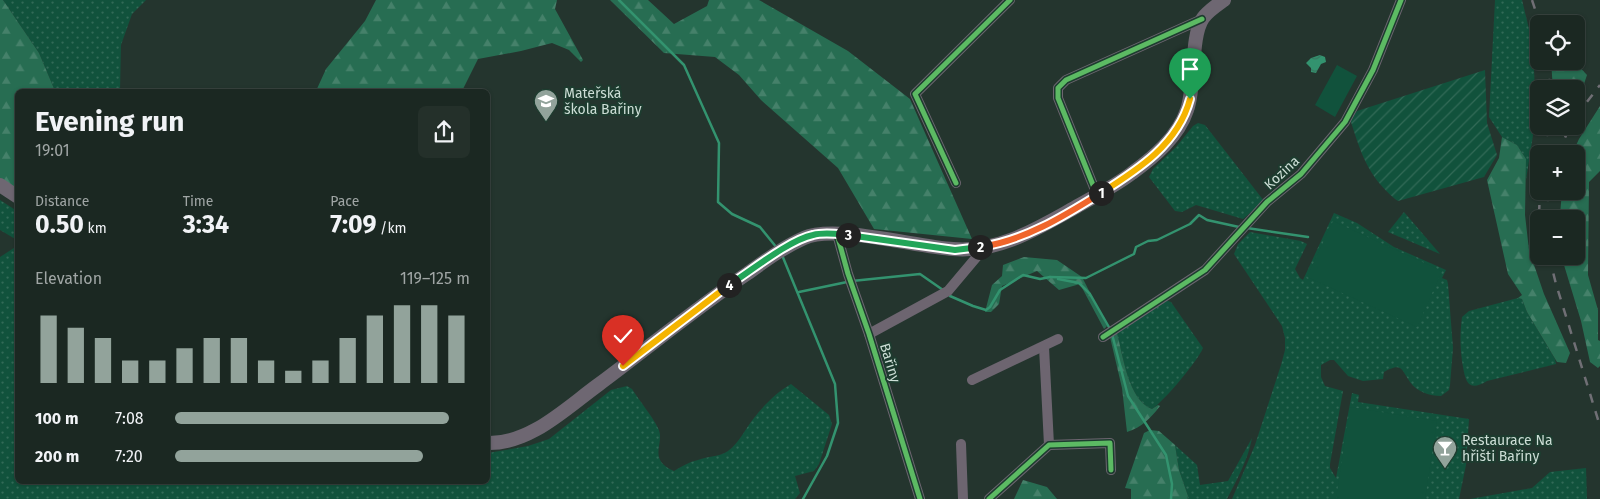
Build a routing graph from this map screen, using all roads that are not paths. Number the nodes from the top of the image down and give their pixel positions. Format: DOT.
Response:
graph roads {
  1 [pos="1010,0"];
  2 [pos="1224,0"];
  3 [pos="1401,0"];
  4 [pos="1202,19"];
  5 [pos="956,183"];
  6 [pos="0,185"];
  7 [pos="15,195"];
  8 [pos="1097,195"];
  9 [pos="837,234"];
  10 [pos="985,247"];
  11 [pos="869,334"];
  12 [pos="1103,337"];
  13 [pos="1058,339"];
  14 [pos="1044,347"];
  15 [pos="972,380"];
  16 [pos="490,443"];
  17 [pos="961,444"];
  18 [pos="1049,445"];
  19 [pos="1112,470"];
  20 [pos="920,499"];
  21 [pos="963,499"];
  22 [pos="989,499"];
  1 -- 5 [label="street"];
  2 -- 4 [label="main road"];
  3 -- 12 [label="street, Kozina"];
  4 -- 8 [label="main road"];
  4 -- 8 [label="street"];
  6 -- 7 [label="main road"];
  8 -- 10 [label="main road"];
  9 -- 10 [label="main road"];
  9 -- 11 [label="street, Bařiny"];
  9 -- 16 [label="main road"];
  10 -- 11 [label="street, Bařiny"];
  11 -- 20 [label="street, Bařiny"];
  13 -- 14 [label="street"];
  14 -- 15 [label="street"];
  14 -- 18 [label="street"];
  17 -- 21 [label="street"];
  18 -- 19 [label="street"];
  18 -- 22 [label="street"];
}
